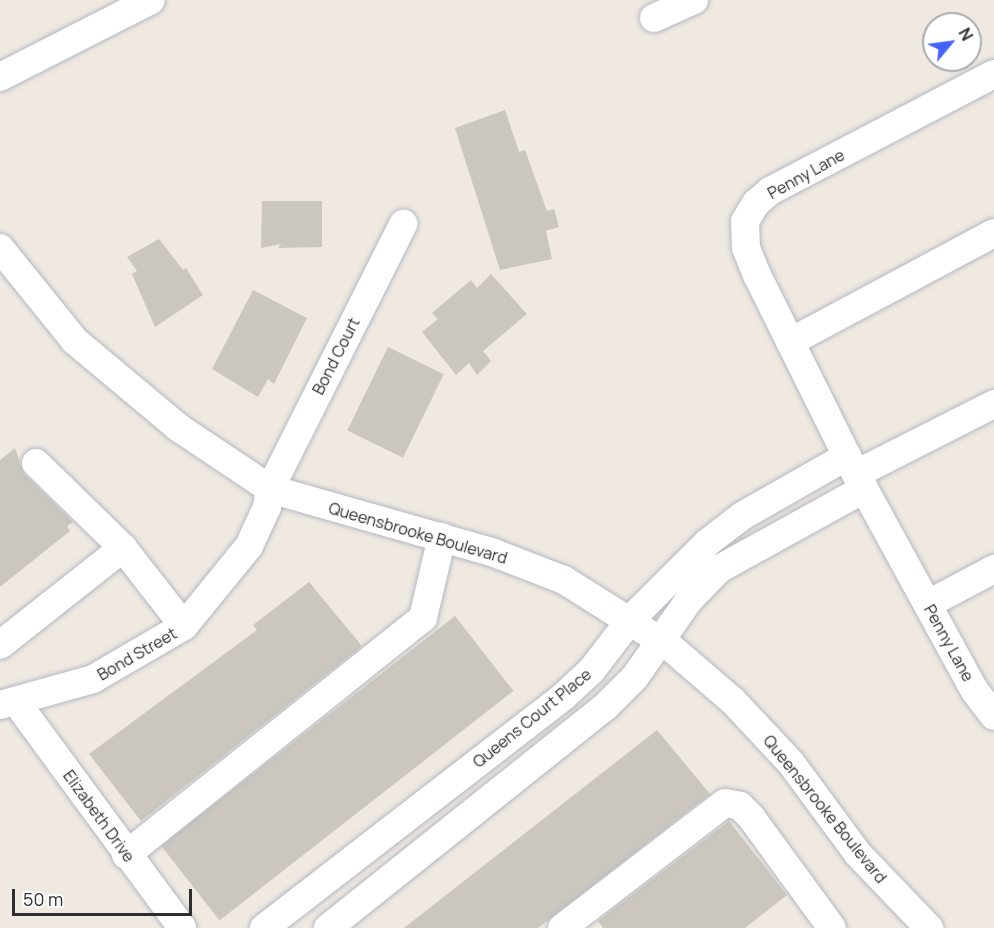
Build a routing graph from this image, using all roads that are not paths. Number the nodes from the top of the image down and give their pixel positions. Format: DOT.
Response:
graph roads {
  1 [pos="151,0"];
  2 [pos="694,0"];
  3 [pos="654,18"];
  4 [pos="994,74"];
  5 [pos="0,77"];
  6 [pos="403,224"];
  7 [pos="994,233"];
  8 [pos="0,248"];
  9 [pos="790,342"];
  10 [pos="994,404"];
  11 [pos="36,463"];
  12 [pos="856,473"];
  13 [pos="270,489"];
  14 [pos="442,537"];
  15 [pos="123,548"];
  16 [pos="994,569"];
  17 [pos="928,604"];
  18 [pos="631,619"];
  19 [pos="184,626"];
  20 [pos="662,641"];
  21 [pos="0,645"];
  22 [pos="8,704"];
  23 [pos="994,717"];
  24 [pos="126,855"];
  25 [pos="822,925"];
  26 [pos="182,928"];
  27 [pos="264,928"];
  28 [pos="328,928"];
  29 [pos="562,928"];
  30 [pos="929,928"];
  1 -- 5 [label="street"];
  2 -- 3 [label="street"];
  4 -- 9 [label="street, Penny Lane"];
  6 -- 13 [label="street, Bond Court"];
  7 -- 9 [label="street"];
  8 -- 13 [label="street, Queensbrooke Boulevard"];
  9 -- 12 [label="street, Penny Lane"];
  10 -- 12 [label="street"];
  11 -- 15 [label="street"];
  12 -- 17 [label="street, Penny Lane"];
  12 -- 18 [label="street, Queens Court Place"];
  12 -- 20 [label="street"];
  13 -- 14 [label="street, Queensbrooke Boulevard"];
  13 -- 19 [label="street, Bond Street"];
  14 -- 18 [label="street, Queensbrooke Boulevard"];
  14 -- 24 [label="street"];
  15 -- 19 [label="street"];
  15 -- 21 [label="street"];
  16 -- 17 [label="street"];
  17 -- 23 [label="street, Penny Lane"];
  18 -- 20 [label="street, Queensbrooke Boulevard"];
  18 -- 27 [label="street, Queens Court Place"];
  19 -- 22 [label="street, Bond Street"];
  20 -- 28 [label="street"];
  20 -- 30 [label="street, Queensbrooke Boulevard"];
  22 -- 24 [label="street, Elizabeth Drive"];
  24 -- 26 [label="street, Elizabeth Drive"];
  25 -- 29 [label="street"];
}
